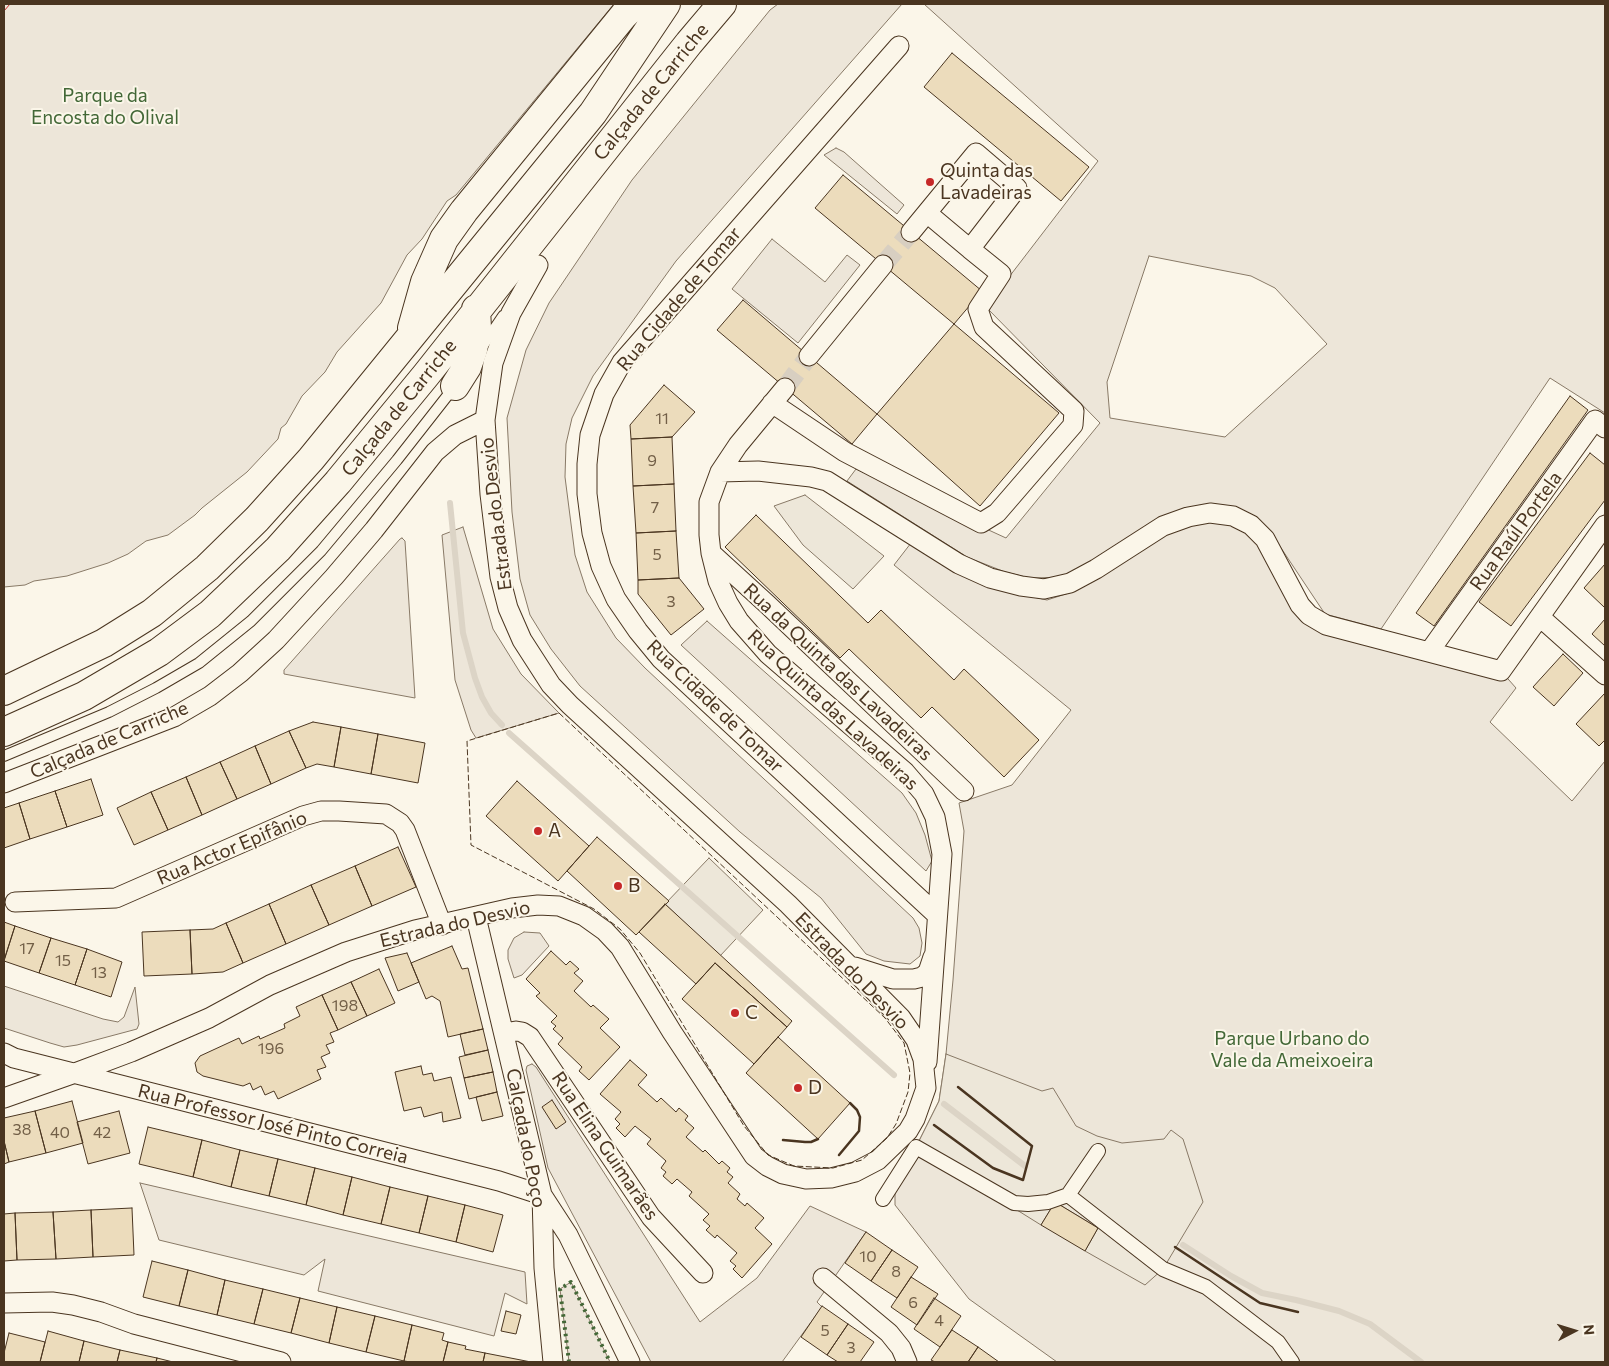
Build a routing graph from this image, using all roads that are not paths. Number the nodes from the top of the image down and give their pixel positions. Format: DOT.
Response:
graph roads {
  1 [pos="635,4"];
  2 [pos="666,4"];
  3 [pos="722,4"];
  4 [pos="899,46"];
  5 [pos="624,125"];
  6 [pos="483,189"];
  7 [pos="927,213"];
  8 [pos="911,232"];
  9 [pos="970,249"];
  10 [pos="470,264"];
  11 [pos="538,265"];
  12 [pos="883,265"];
  13 [pos="476,313"];
  14 [pos="399,351"];
  15 [pos="809,356"];
  16 [pos="455,386"];
  17 [pos="785,388"];
  18 [pos="772,403"];
  19 [pos="485,420"];
  20 [pos="1605,428"];
  21 [pos="720,472"];
  22 [pos="1605,525"];
  23 [pos="711,553"];
  24 [pos="1540,617"];
  25 [pos="1429,652"];
  26 [pos="1605,675"];
  27 [pos="4,691"];
  28 [pos="4,732"];
  29 [pos="4,756"];
  30 [pos="4,783"];
  31 [pos="964,791"];
  32 [pos="14,902"];
  33 [pos="937,915"];
  34 [pos="476,917"];
  35 [pos="442,925"];
  36 [pos="934,951"];
  37 [pos="848,964"];
  38 [pos="504,1033"];
  39 [pos="4,1053"];
  40 [pos="75,1073"];
  41 [pos="926,1088"];
  42 [pos="4,1098"];
  43 [pos="1098,1151"];
  44 [pos="542,1195"];
  45 [pos="1068,1195"];
  46 [pos="883,1199"];
  47 [pos="703,1273"];
  48 [pos="823,1278"];
  49 [pos="4,1303"];
  50 [pos="281,1362"];
  51 [pos="553,1362"];
  52 [pos="630,1362"];
  53 [pos="907,1362"];
  54 [pos="1292,1362"];
  1 -- 6 [label="highway"];
  2 -- 10 [label="highway, Calçada de Carriche"];
  3 -- 5 [label="highway, Calçada de Carriche"];
  4 -- 33 [label="street, Rua Cidade de Tomar"];
  5 -- 11 [label="highway"];
  5 -- 13 [label="highway, Calçada de Carriche"];
  6 -- 10 [label="highway"];
  6 -- 14 [label="highway"];
  7 -- 8 [label="street"];
  7 -- 9 [label="street"];
  7 -- 9 [label="street"];
  9 -- 18 [label="street"];
  10 -- 13 [label="highway"];
  10 -- 14 [label="highway, Calçada de Carriche"];
  11 -- 16 [label="lane"];
  11 -- 19 [label="street, Estrada do Desvio"];
  12 -- 15 [label="street"];
  13 -- 16 [label="highway"];
  13 -- 28 [label="highway, Calçada de Carriche"];
  14 -- 27 [label="highway, Calçada de Carriche"];
  16 -- 29 [label="lane"];
  17 -- 18 [label="street, Rua Quinta das Lavadeiras"];
  18 -- 21 [label="street, Rua Quinta das Lavadeiras"];
  19 -- 30 [label="street, Calçada de Carriche"];
  19 -- 37 [label="street, Estrada do Desvio"];
  20 -- 25 [label="street, Rua Raúl Portela"];
  21 -- 23 [label="street, Rua Quinta das Lavadeiras"];
  21 -- 25 [label="street"];
  22 -- 24 [label="street"];
  23 -- 31 [label="street, Rua da Quinta das Lavadeiras"];
  23 -- 33 [label="street, Rua Quinta das Lavadeiras"];
  24 -- 25 [label="street"];
  24 -- 26 [label="street"];
  32 -- 35 [label="street, Rua Actor Epifânio"];
  33 -- 36 [label="street, Rua Quinta das Lavadeiras"];
  34 -- 35 [label="street, Estrada do Desvio"];
  34 -- 38 [label="street, Calçada do Poço"];
  34 -- 41 [label="street, Estrada do Desvio"];
  35 -- 40 [label="street, Estrada do Desvio"];
  36 -- 37 [label="street"];
  36 -- 41 [label="street"];
  37 -- 41 [label="street, Estrada do Desvio"];
  38 -- 44 [label="street, Calçada do Poço"];
  38 -- 47 [label="street, Rua Elina Guimarães"];
  39 -- 40 [label="street, Rua Professor José Pinto Correia"];
  40 -- 42 [label="street, Estrada do Desvio"];
  40 -- 44 [label="street, Rua Professor José Pinto Correia"];
  43 -- 45 [label="street"];
  44 -- 51 [label="street, Calçada do Poço"];
  44 -- 52 [label="street"];
  45 -- 46 [label="street"];
  45 -- 54 [label="street"];
  48 -- 53 [label="street"];
  49 -- 50 [label="street"];
}
